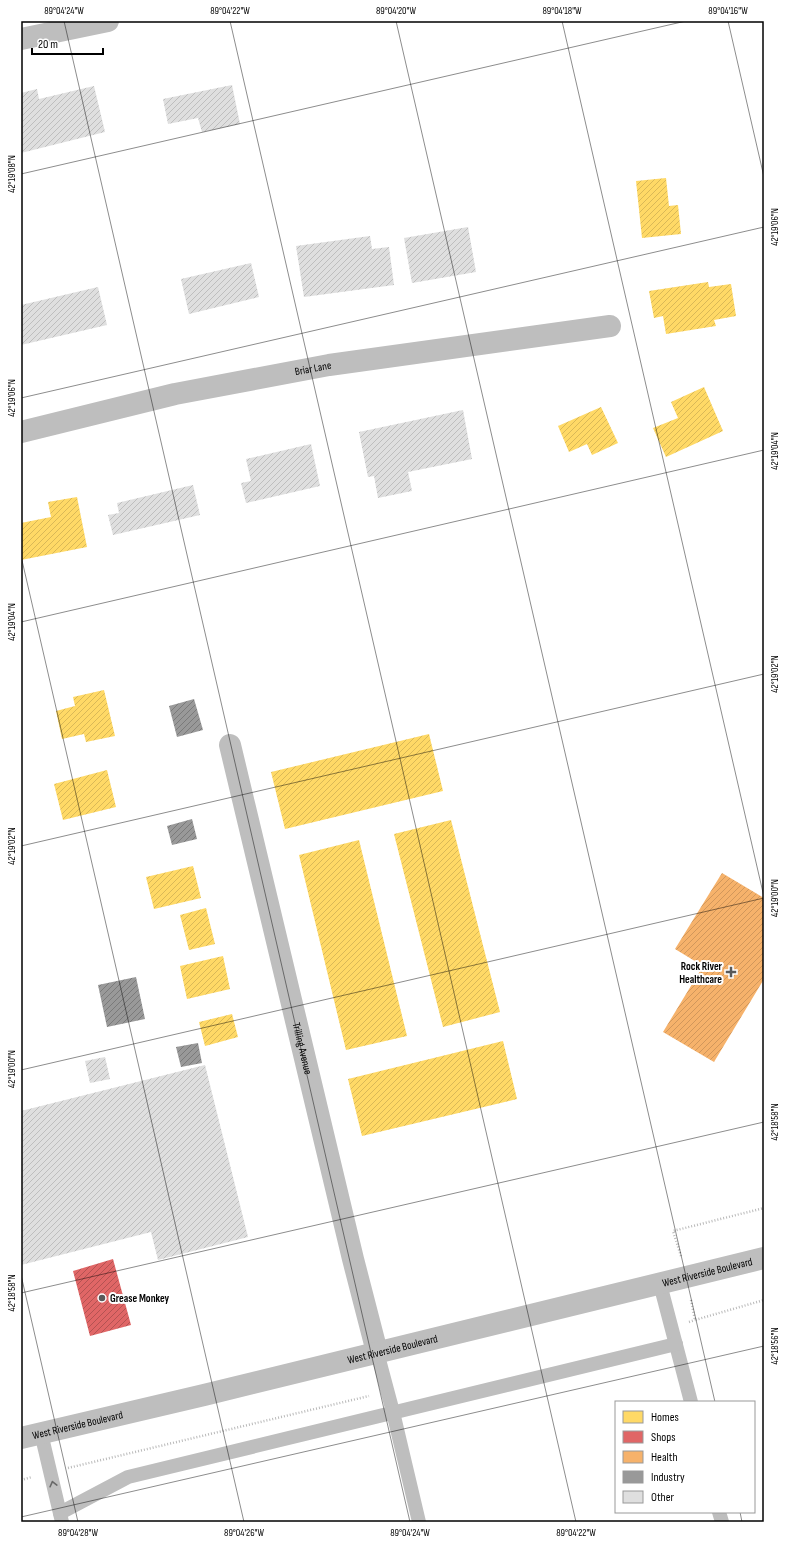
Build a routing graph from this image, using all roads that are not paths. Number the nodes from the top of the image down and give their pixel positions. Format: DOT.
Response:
graph roads {
  1 [pos="108,21"];
  2 [pos="21,39"];
  3 [pos="610,326"];
  4 [pos="21,432"];
  5 [pos="230,745"];
  6 [pos="764,1258"];
  7 [pos="660,1284"];
  8 [pos="676,1344"];
  9 [pos="377,1352"];
  10 [pos="691,1401"];
  11 [pos="393,1412"];
  12 [pos="31,1436"];
  13 [pos="61,1517"];
  14 [pos="419,1522"];
  1 -- 2 [label="street"];
  3 -- 4 [label="street, Briar Lane"];
  5 -- 9 [label="street, Trilling Avenue"];
  6 -- 7 [label="street, West Riverside Boulevard"];
  7 -- 8 [label="lane"];
  7 -- 9 [label="street, West Riverside Boulevard"];
  8 -- 10 [label="lane"];
  8 -- 11 [label="lane"];
  9 -- 11 [label="lane"];
  9 -- 12 [label="street, West Riverside Boulevard"];
  11 -- 13 [label="lane"];
  11 -- 14 [label="lane"];
  13 -- 12 [label="lane, one-way"];
}
